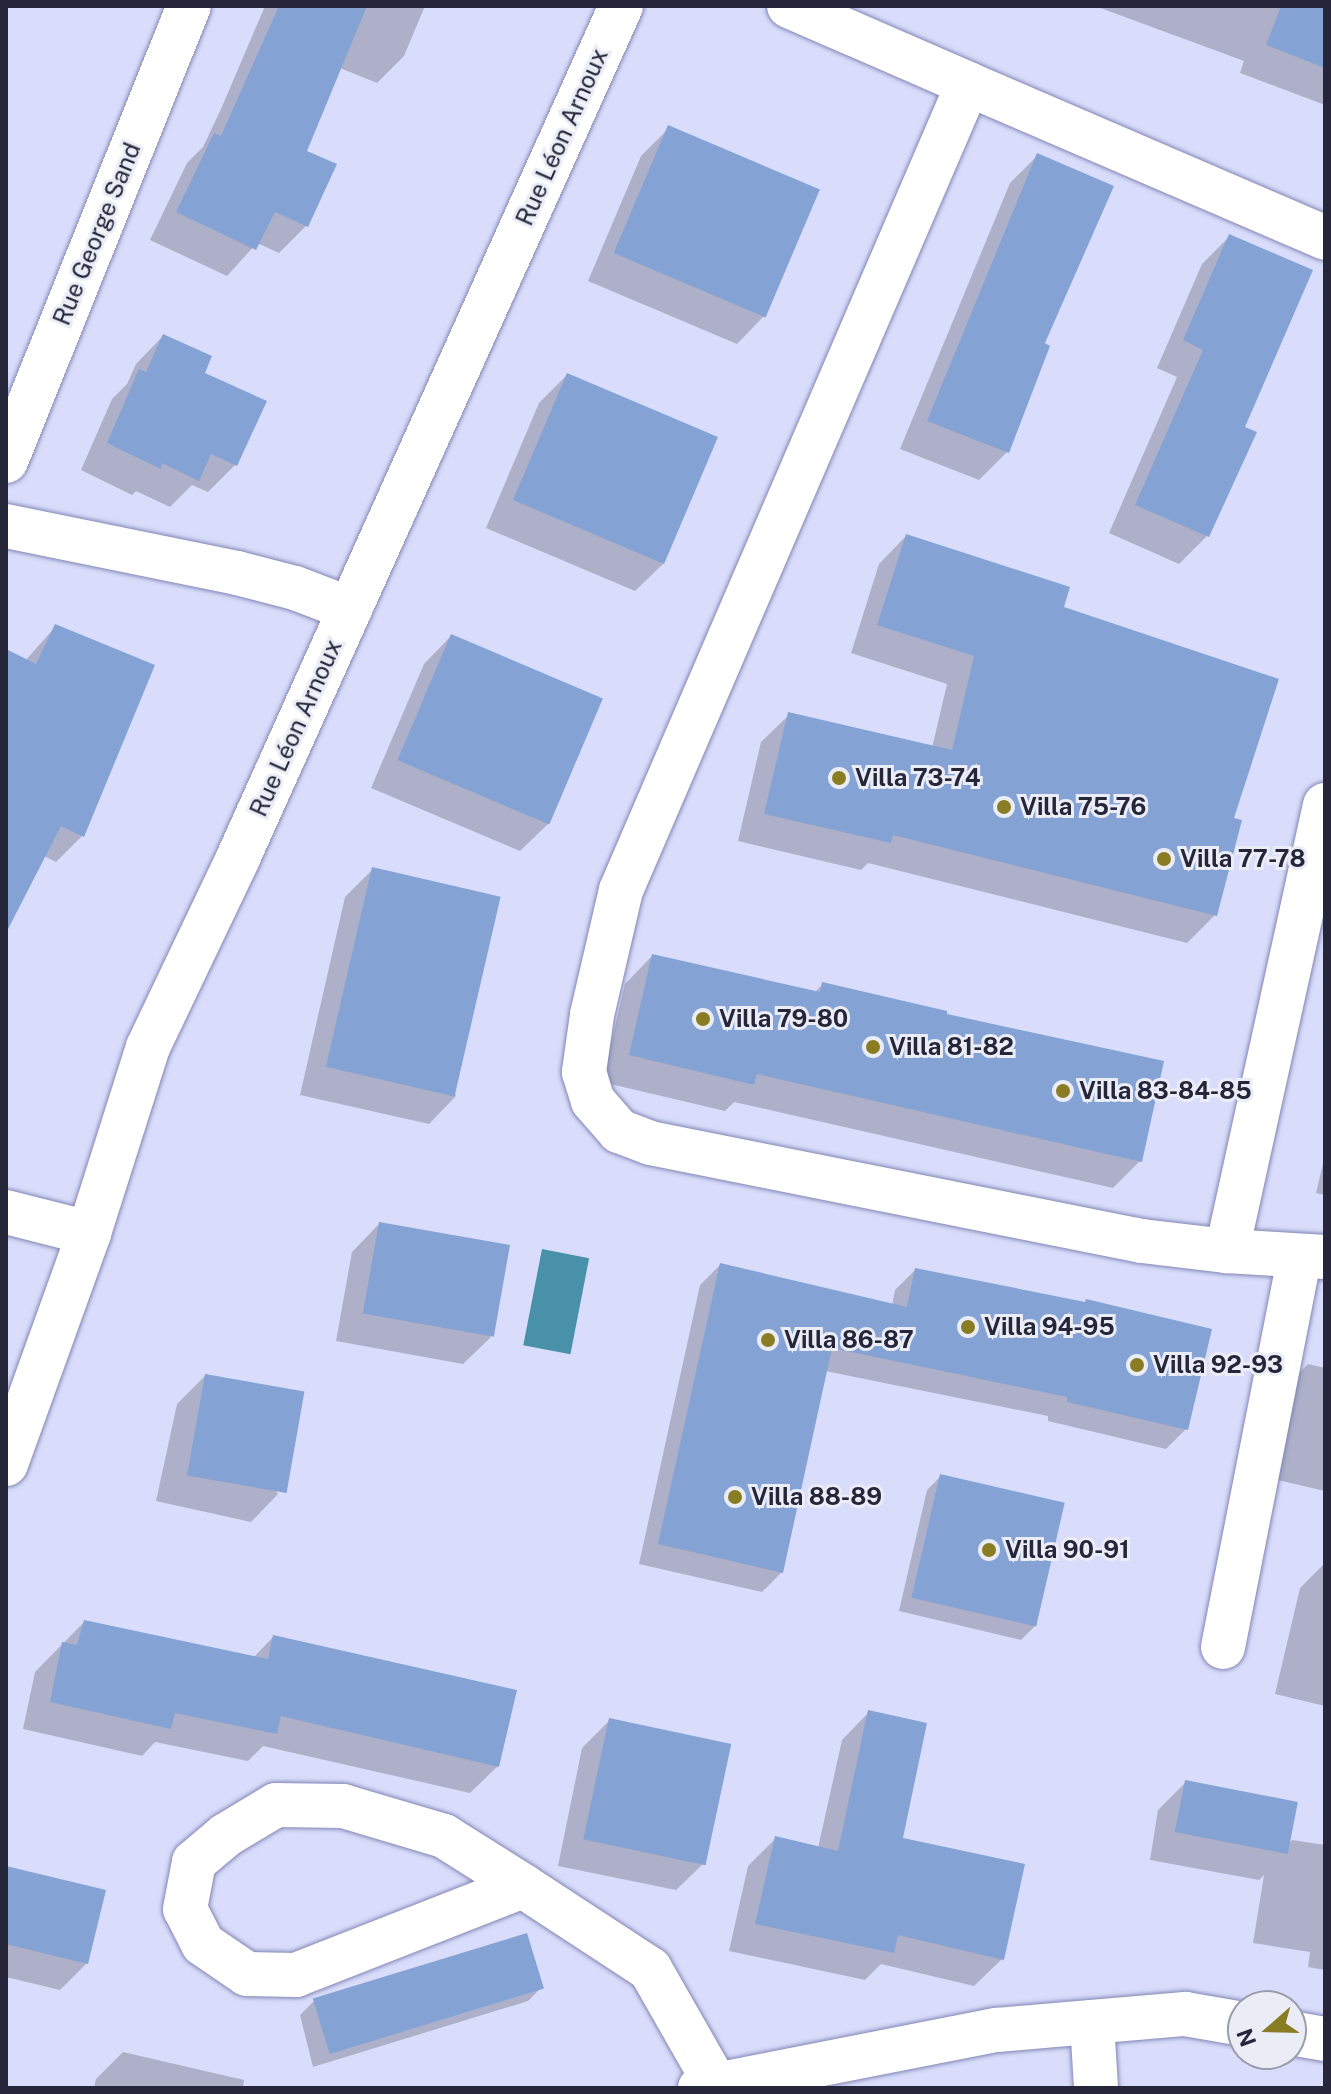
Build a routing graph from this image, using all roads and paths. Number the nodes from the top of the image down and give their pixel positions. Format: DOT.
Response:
graph roads {
  1 [pos="189,6"];
  2 [pos="621,6"];
  3 [pos="789,6"];
  4 [pos="968,84"];
  5 [pos="1325,238"];
  6 [pos="6,461"];
  7 [pos="6,526"];
  8 [pos="350,609"];
  9 [pos="1325,805"];
  10 [pos="6,1212"];
  11 [pos="89,1233"];
  12 [pos="1227,1251"];
  13 [pos="1312,1258"];
  14 [pos="6,1464"];
  15 [pos="1223,1647"];
  16 [pos="523,1886"];
  17 [pos="1227,2021"];
  18 [pos="1092,2022"];
  19 [pos="708,2086"];
  20 [pos="1096,2088"];
  1 -- 6 [label="street, Rue George Sand"];
  2 -- 8 [label="street, Rue Léon Arnoux"];
  3 -- 4 [label="street"];
  4 -- 5 [label="street"];
  4 -- 12 [label="street"];
  7 -- 8 [label="street"];
  8 -- 11 [label="street, Rue Léon Arnoux"];
  9 -- 12 [label="street"];
  10 -- 11 [label="street"];
  11 -- 14 [label="street, Rue Léon Arnoux"];
  12 -- 13 [label="street"];
  13 -- 15 [label="street"];
  16 -- 16 [label="street"];
  16 -- 19 [label="street"];
  17 -- 18 [label="street"];
  18 -- 19 [label="street"];
  18 -- 20 [label="street"];
}
